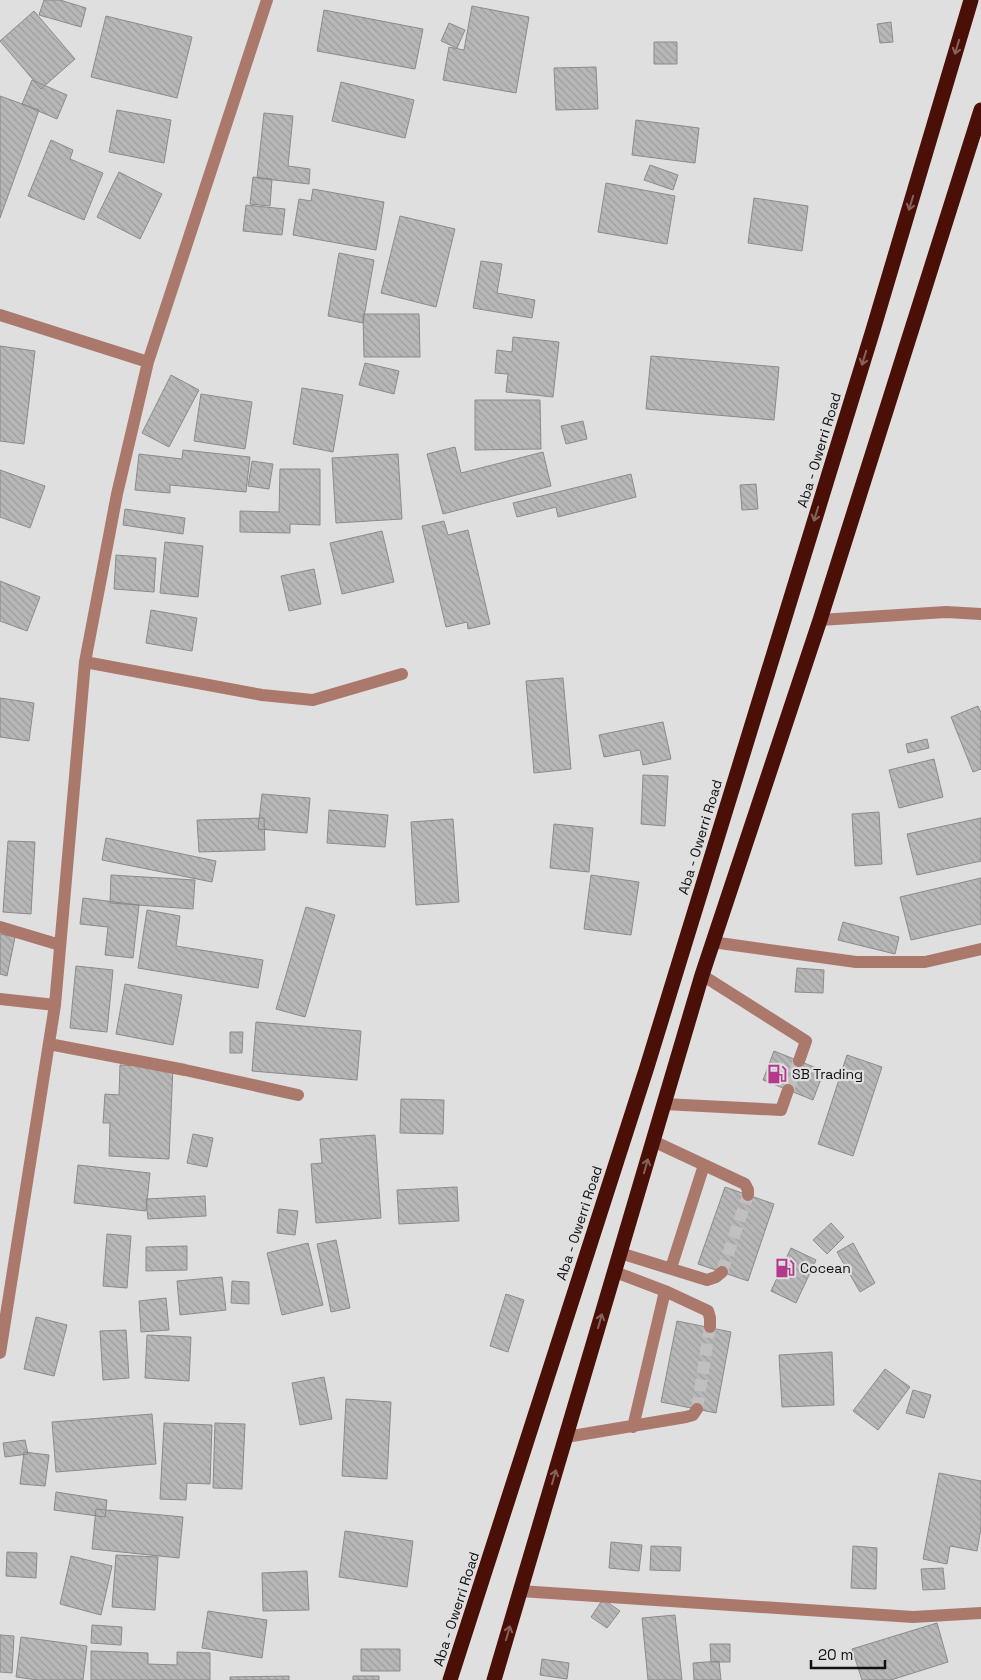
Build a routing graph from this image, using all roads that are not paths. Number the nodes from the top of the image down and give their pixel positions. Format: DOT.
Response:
graph roads {
  1 [pos="267,0"];
  2 [pos="971,0"];
  3 [pos="981,110"];
  4 [pos="0,315"];
  5 [pos="148,362"];
  6 [pos="981,614"];
  7 [pos="820,620"];
  8 [pos="86,662"];
  9 [pos="402,674"];
  10 [pos="0,927"];
  11 [pos="712,942"];
  12 [pos="60,944"];
  13 [pos="981,949"];
  14 [pos="702,974"];
  15 [pos="0,999"];
  16 [pos="55,1005"];
  17 [pos="49,1044"];
  18 [pos="799,1061"];
  19 [pos="788,1090"];
  20 [pos="298,1095"];
  21 [pos="664,1104"];
  22 [pos="653,1141"];
  23 [pos="704,1165"];
  24 [pos="748,1195"];
  25 [pos="620,1252"];
  26 [pos="670,1268"];
  27 [pos="615,1272"];
  28 [pos="722,1272"];
  29 [pos="665,1291"];
  30 [pos="710,1328"];
  31 [pos="0,1353"];
  32 [pos="696,1409"];
  33 [pos="633,1428"];
  34 [pos="566,1438"];
  35 [pos="520,1591"];
  36 [pos="981,1612"];
  37 [pos="450,1680"];
  38 [pos="494,1680"];
  1 -- 5 [label="street"];
  2 -- 37 [label="highway, Aba - Owerri Road, one-way"];
  3 -- 7 [label="highway"];
  4 -- 5 [label="street"];
  5 -- 8 [label="street"];
  6 -- 7 [label="street"];
  7 -- 11 [label="highway"];
  8 -- 9 [label="street"];
  8 -- 12 [label="street"];
  10 -- 12 [label="street"];
  11 -- 13 [label="street"];
  11 -- 14 [label="highway"];
  12 -- 16 [label="street"];
  14 -- 18 [label="street"];
  14 -- 21 [label="highway"];
  15 -- 16 [label="street"];
  16 -- 17 [label="street"];
  17 -- 20 [label="street"];
  17 -- 31 [label="street"];
  19 -- 21 [label="street"];
  21 -- 22 [label="highway"];
  22 -- 23 [label="street"];
  25 -- 22 [label="highway, one-way"];
  23 -- 24 [label="street"];
  23 -- 26 [label="street"];
  25 -- 26 [label="street"];
  25 -- 27 [label="highway"];
  26 -- 28 [label="street"];
  27 -- 29 [label="street"];
  34 -- 27 [label="highway, one-way"];
  29 -- 30 [label="street"];
  29 -- 33 [label="street"];
  32 -- 33 [label="street"];
  33 -- 34 [label="street"];
  35 -- 34 [label="highway, one-way"];
  35 -- 36 [label="street"];
  38 -- 35 [label="highway, one-way"];
}
